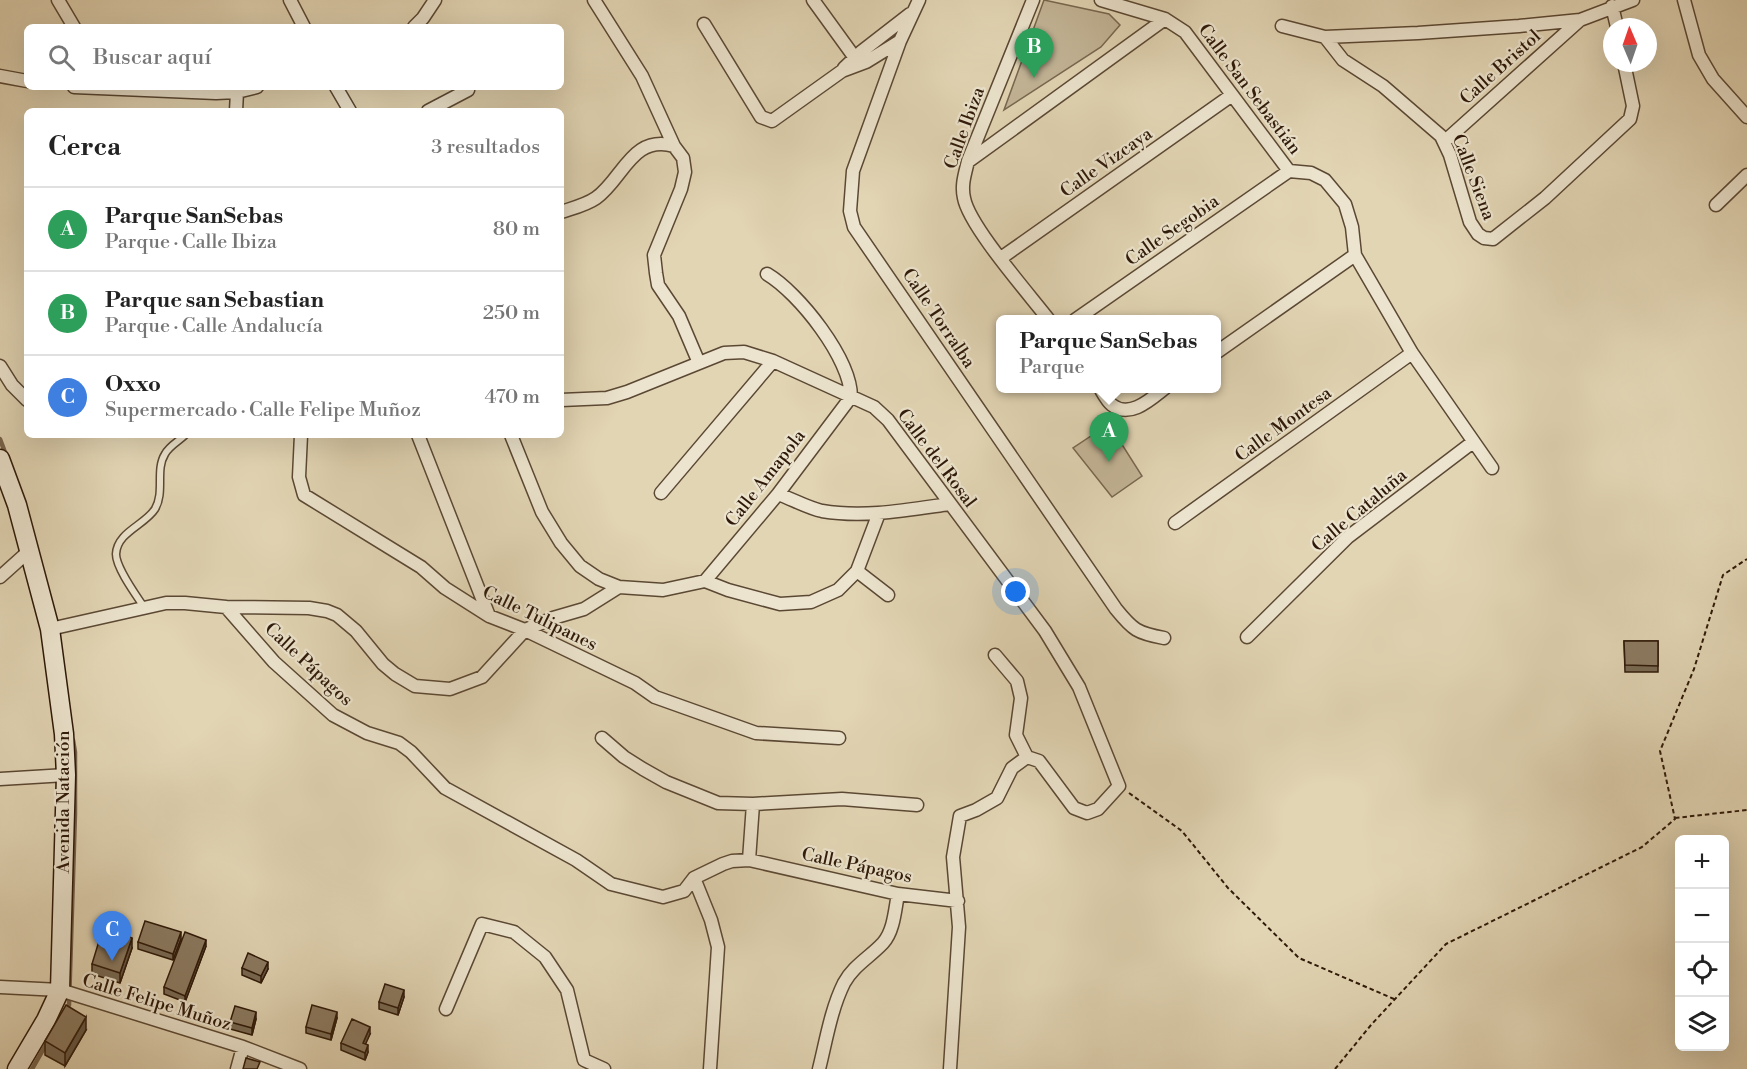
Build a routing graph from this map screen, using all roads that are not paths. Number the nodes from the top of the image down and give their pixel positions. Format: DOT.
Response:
graph roads {
  1 [pos="58,0"];
  2 [pos="290,0"];
  3 [pos="435,0"];
  4 [pos="594,0"];
  5 [pos="813,0"];
  6 [pos="1033,0"];
  7 [pos="1101,0"];
  8 [pos="1633,0"];
  9 [pos="1684,0"];
  10 [pos="916,6"];
  11 [pos="1612,6"];
  12 [pos="1615,18"];
  13 [pos="1165,19"];
  14 [pos="1580,20"];
  15 [pos="72,24"];
  16 [pos="302,24"];
  17 [pos="417,24"];
  18 [pos="704,24"];
  19 [pos="1282,26"];
  20 [pos="1325,37"];
  21 [pos="900,40"];
  22 [pos="855,58"];
  23 [pos="842,71"];
  24 [pos="1626,72"];
  25 [pos="0,76"];
  26 [pos="24,80"];
  27 [pos="175,90"];
  28 [pos="245,90"];
  29 [pos="338,90"];
  30 [pos="468,90"];
  31 [pos="237,92"];
  32 [pos="1232,95"];
  33 [pos="236,108"];
  34 [pos="348,108"];
  35 [pos="434,108"];
  36 [pos="1747,117"];
  37 [pos="1445,141"];
  38 [pos="674,146"];
  39 [pos="968,161"];
  40 [pos="1289,171"];
  41 [pos="1747,175"];
  42 [pos="1716,205"];
  43 [pos="564,211"];
  44 [pos="1355,255"];
  45 [pos="1001,258"];
  46 [pos="767,274"];
  47 [pos="1045,315"];
  48 [pos="1082,315"];
  49 [pos="1221,349"];
  50 [pos="1412,353"];
  51 [pos="773,361"];
  52 [pos="699,363"];
  53 [pos="0,366"];
  54 [pos="1104,393"];
  55 [pos="1158,393"];
  56 [pos="24,396"];
  57 [pos="851,397"];
  58 [pos="564,400"];
  59 [pos="182,438"];
  60 [pos="301,438"];
  61 [pos="419,438"];
  62 [pos="512,438"];
  63 [pos="1473,442"];
  64 [pos="0,459"];
  65 [pos="1492,468"];
  66 [pos="661,493"];
  67 [pos="778,494"];
  68 [pos="949,504"];
  69 [pos="879,513"];
  70 [pos="1175,523"];
  71 [pos="29,551"];
  72 [pos="857,571"];
  73 [pos="0,577"];
  74 [pos="705,581"];
  75 [pos="619,587"];
  76 [pos="888,595"];
  77 [pos="226,607"];
  78 [pos="144,608"];
  79 [pos="489,616"];
  80 [pos="50,629"];
  81 [pos="525,630"];
  82 [pos="1247,637"];
  83 [pos="1164,638"];
  84 [pos="995,655"];
  85 [pos="602,738"];
  86 [pos="839,738"];
  87 [pos="1027,757"];
  88 [pos="66,775"];
  89 [pos="0,779"];
  90 [pos="753,804"];
  91 [pos="917,805"];
  92 [pos="749,860"];
  93 [pos="694,878"];
  94 [pos="898,894"];
  95 [pos="958,901"];
  96 [pos="0,987"];
  97 [pos="60,990"];
  98 [pos="446,1009"];
  99 [pos="243,1047"];
  100 [pos="17,1069"];
  101 [pos="237,1069"];
  102 [pos="300,1069"];
  103 [pos="604,1069"];
  104 [pos="710,1069"];
  105 [pos="819,1069"];
  106 [pos="950,1069"];
  1 -- 15 [label="street"];
  2 -- 16 [label="street"];
  3 -- 17 [label="street"];
  4 -- 38 [label="street"];
  5 -- 22 [label="street"];
  6 -- 39 [label="street, Calle Ibiza"];
  7 -- 13 [label="street, Calle San Sebastián"];
  8 -- 11 [label="street"];
  9 -- 36 [label="street"];
  10 -- 21 [label="street, Calle Torralba"];
  10 -- 22 [label="street"];
  11 -- 12 [label="street"];
  11 -- 14 [label="street"];
  13 -- 32 [label="street, Calle San Sebastián"];
  13 -- 39 [label="street"];
  14 -- 20 [label="street"];
  14 -- 37 [label="street, Calle Bristol"];
  18 -- 23 [label="street"];
  19 -- 20 [label="street"];
  20 -- 37 [label="street, Calle Siena"];
  21 -- 23 [label="street"];
  21 -- 83 [label="street, Calle Torralba"];
  22 -- 23 [label="street"];
  24 -- 37 [label="street, Calle Siena"];
  25 -- 26 [label="street"];
  27 -- 31 [label="street"];
  28 -- 31 [label="street"];
  29 -- 34 [label="street"];
  30 -- 35 [label="street"];
  31 -- 33 [label="street"];
  32 -- 40 [label="street, Calle San Sebastián"];
  32 -- 45 [label="street, Calle Vizcaya"];
  38 -- 43 [label="street"];
  38 -- 52 [label="street"];
  39 -- 45 [label="street, Calle Ibiza"];
  40 -- 44 [label="street, Calle San Sebastián"];
  40 -- 48 [label="street, Calle Segobia"];
  41 -- 42 [label="street"];
  44 -- 49 [label="street"];
  44 -- 50 [label="street, Calle San Sebastián"];
  45 -- 47 [label="street, Calle Ibiza"];
  46 -- 57 [label="street"];
  50 -- 63 [label="street, Calle San Sebastián"];
  50 -- 70 [label="street, Calle Montesa"];
  51 -- 52 [label="street, Calle del Rosal"];
  51 -- 57 [label="street, Calle del Rosal"];
  51 -- 66 [label="street"];
  52 -- 58 [label="street, Calle del Rosal"];
  53 -- 56 [label="street"];
  54 -- 55 [label="street"];
  57 -- 67 [label="street, Calle Amapola"];
  57 -- 68 [label="street, Calle del Rosal"];
  59 -- 78 [label="lane"];
  60 -- 79 [label="street, Calle Tulipanes"];
  61 -- 79 [label="street"];
  62 -- 75 [label="street"];
  63 -- 65 [label="street, Calle San Sebastián"];
  63 -- 82 [label="street, Calle Cataluña"];
  64 -- 71 [label="street, Avenida Natación"];
  67 -- 69 [label="street"];
  67 -- 74 [label="street, Calle Amapola"];
  68 -- 69 [label="street"];
  68 -- 87 [label="street, Calle del Rosal"];
  69 -- 72 [label="street"];
  71 -- 73 [label="street"];
  71 -- 80 [label="street, Avenida Natación"];
  72 -- 74 [label="street"];
  72 -- 76 [label="street"];
  74 -- 75 [label="street"];
  75 -- 81 [label="street"];
  77 -- 78 [label="street"];
  77 -- 81 [label="street"];
  77 -- 93 [label="street, Calle Pápagos"];
  78 -- 80 [label="street"];
  79 -- 81 [label="street, Calle Tulipanes"];
  80 -- 88 [label="street, Avenida Natación"];
  81 -- 86 [label="street, Calle Tulipanes"];
  84 -- 87 [label="street"];
  85 -- 90 [label="street"];
  87 -- 95 [label="street"];
  88 -- 89 [label="street"];
  88 -- 97 [label="street, Avenida Natación"];
  90 -- 91 [label="street"];
  90 -- 92 [label="street"];
  92 -- 93 [label="street, Calle Pápagos"];
  92 -- 94 [label="street, Calle Pápagos"];
  93 -- 104 [label="street"];
  94 -- 95 [label="street, Calle Pápagos"];
  94 -- 105 [label="street"];
  95 -- 106 [label="street"];
  96 -- 97 [label="street, Calle Felipe Muñoz"];
  97 -- 99 [label="street, Calle Felipe Muñoz"];
  97 -- 100 [label="street, Avenida Natación"];
  98 -- 103 [label="street"];
  99 -- 101 [label="street"];
  99 -- 102 [label="street, Calle Felipe Muñoz"];
}
